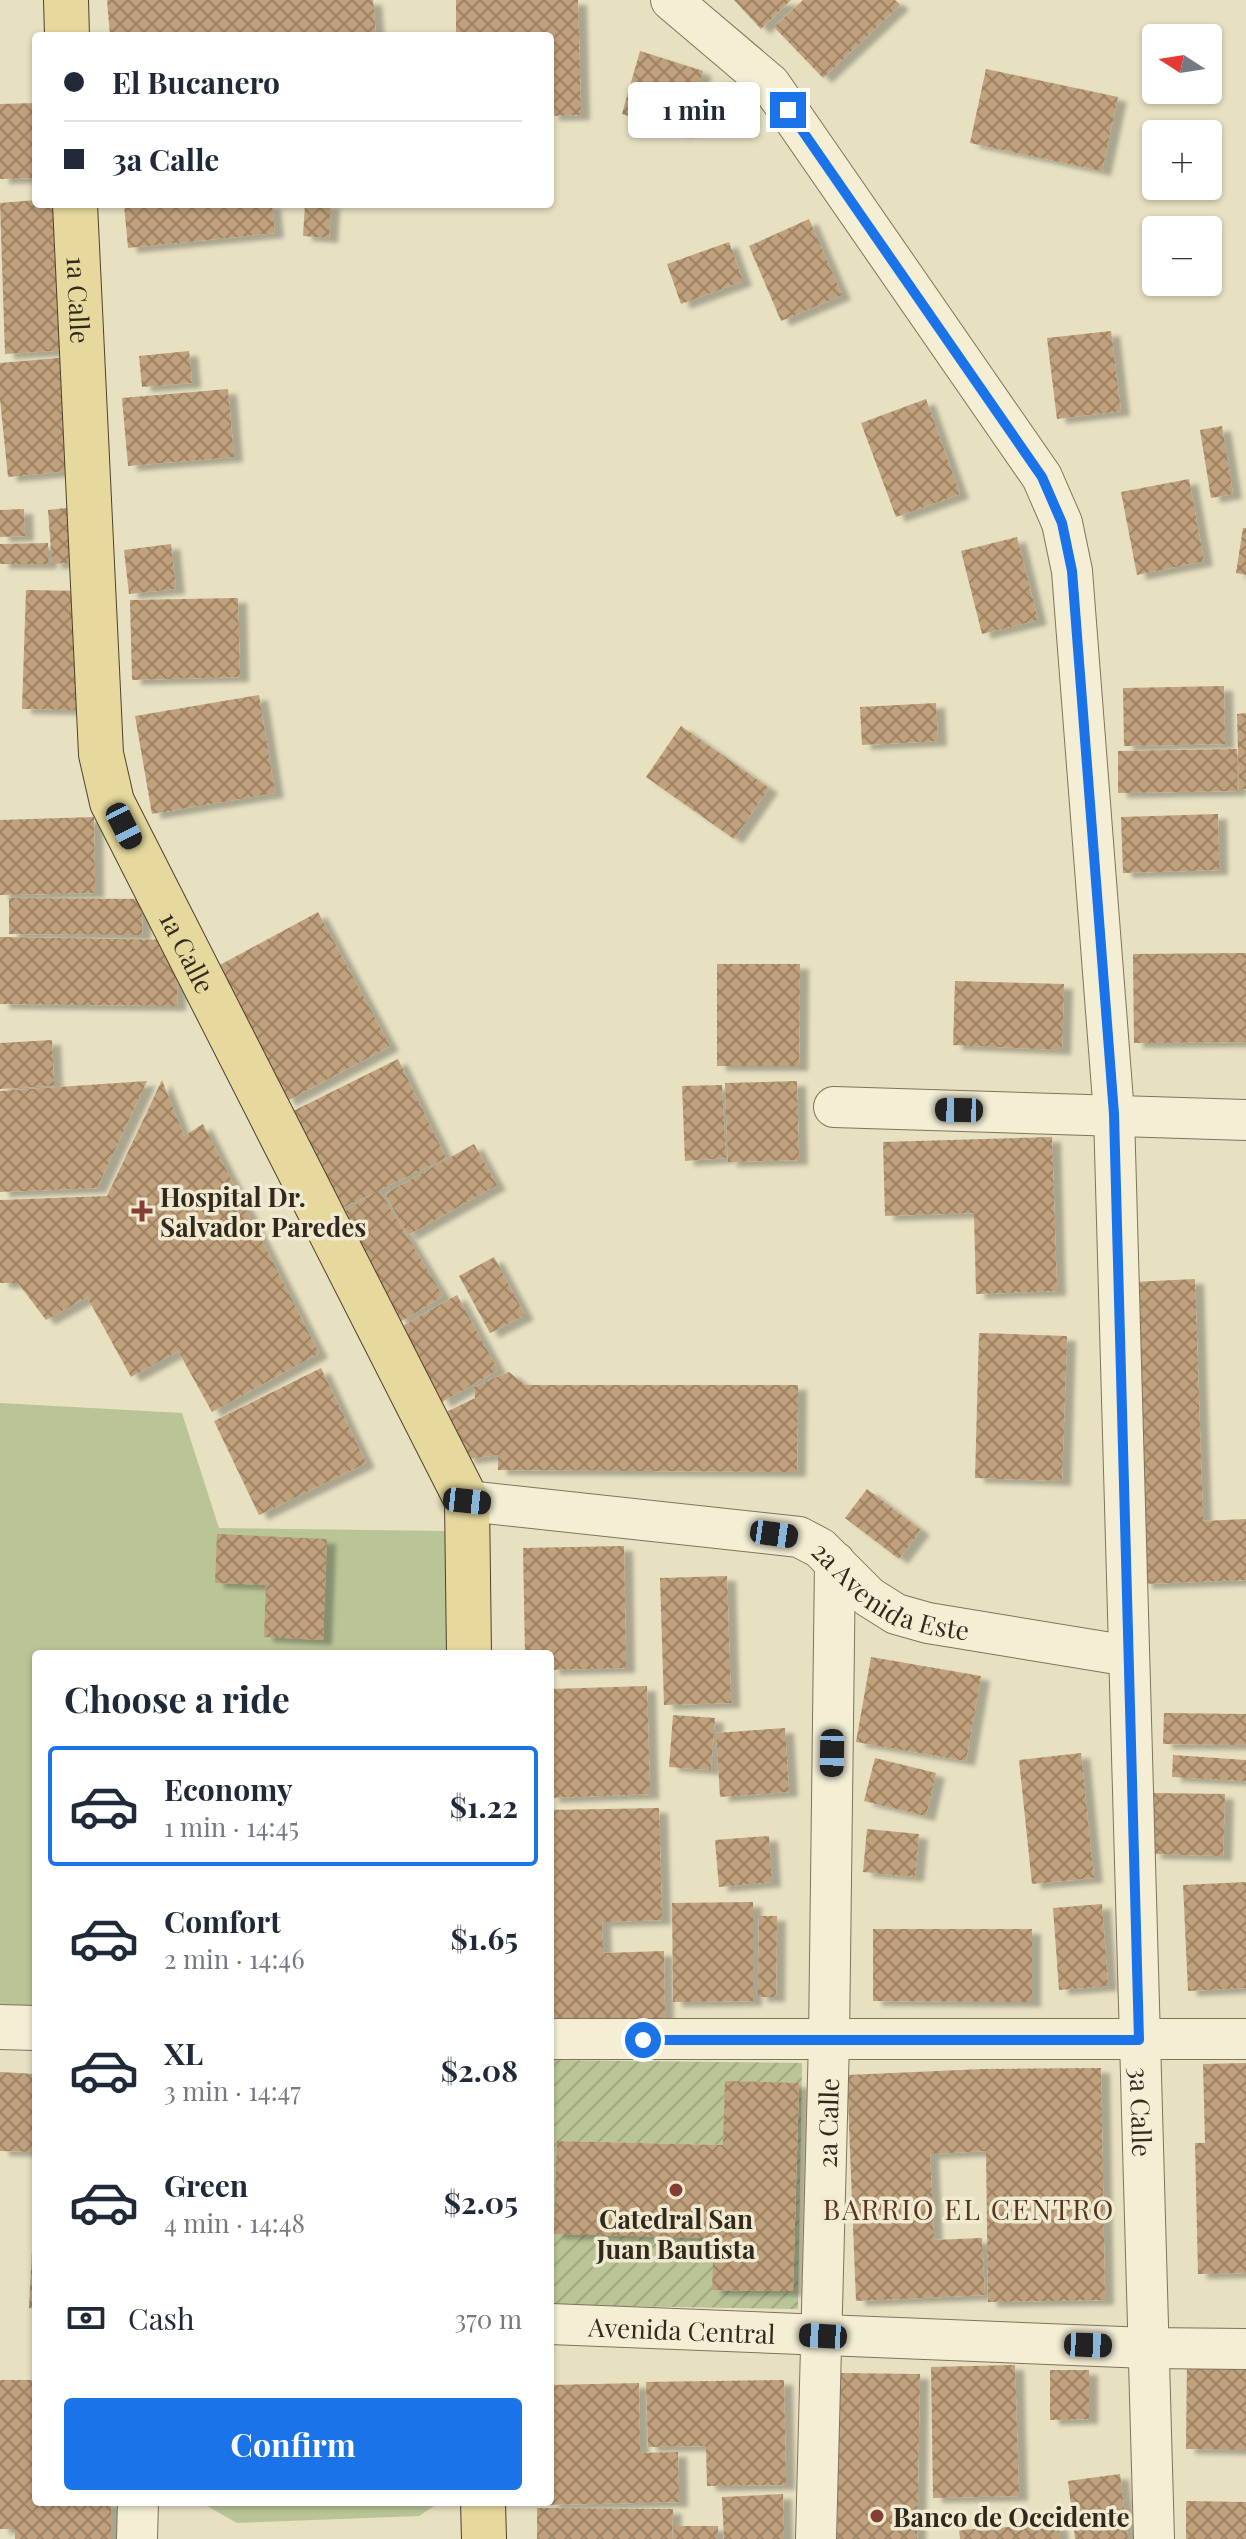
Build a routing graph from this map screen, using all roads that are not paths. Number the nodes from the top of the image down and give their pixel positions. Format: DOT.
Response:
graph roads {
  1 [pos="66,0"];
  2 [pos="671,0"];
  3 [pos="67,32"];
  4 [pos="75,208"];
  5 [pos="834,1107"];
  6 [pos="1114,1114"];
  7 [pos="1246,1120"];
  8 [pos="467,1501"];
  9 [pos="835,1562"];
  10 [pos="469,1650"];
  11 [pos="1129,1656"];
  12 [pos="0,2027"];
  13 [pos="32,2028"];
  14 [pos="554,2039"];
  15 [pos="1246,2039"];
  16 [pos="829,2040"];
  17 [pos="1139,2040"];
  18 [pos="554,2324"];
  19 [pos="823,2336"];
  20 [pos="1147,2348"];
  21 [pos="1246,2349"];
  22 [pos="138,2506"];
  23 [pos="483,2506"];
  24 [pos="137,2539"];
  25 [pos="484,2539"];
  26 [pos="816,2539"];
  27 [pos="1154,2539"];
  1 -- 3 [label="main road"];
  2 -- 6 [label="street, 3a Calle"];
  4 -- 8 [label="main road, 1a Calle"];
  5 -- 6 [label="street"];
  6 -- 7 [label="street"];
  6 -- 11 [label="street, 3a Calle"];
  8 -- 9 [label="street, 2a Avenida Este"];
  8 -- 10 [label="main road, 1a Calle"];
  9 -- 11 [label="street, 2a Avenida Este"];
  9 -- 16 [label="street, 2a Calle"];
  11 -- 17 [label="street, 3a Calle"];
  12 -- 13 [label="street"];
  14 -- 16 [label="street"];
  15 -- 17 [label="street"];
  16 -- 17 [label="street"];
  16 -- 19 [label="street, 2a Calle"];
  17 -- 20 [label="street, 3a Calle"];
  18 -- 19 [label="street, Avenida Central"];
  19 -- 20 [label="street, Avenida Central"];
  19 -- 26 [label="street, 2a Calle"];
  20 -- 21 [label="street, Avenida Central"];
  20 -- 27 [label="street, 3a Calle"];
  22 -- 24 [label="street"];
  23 -- 25 [label="main road"];
}
